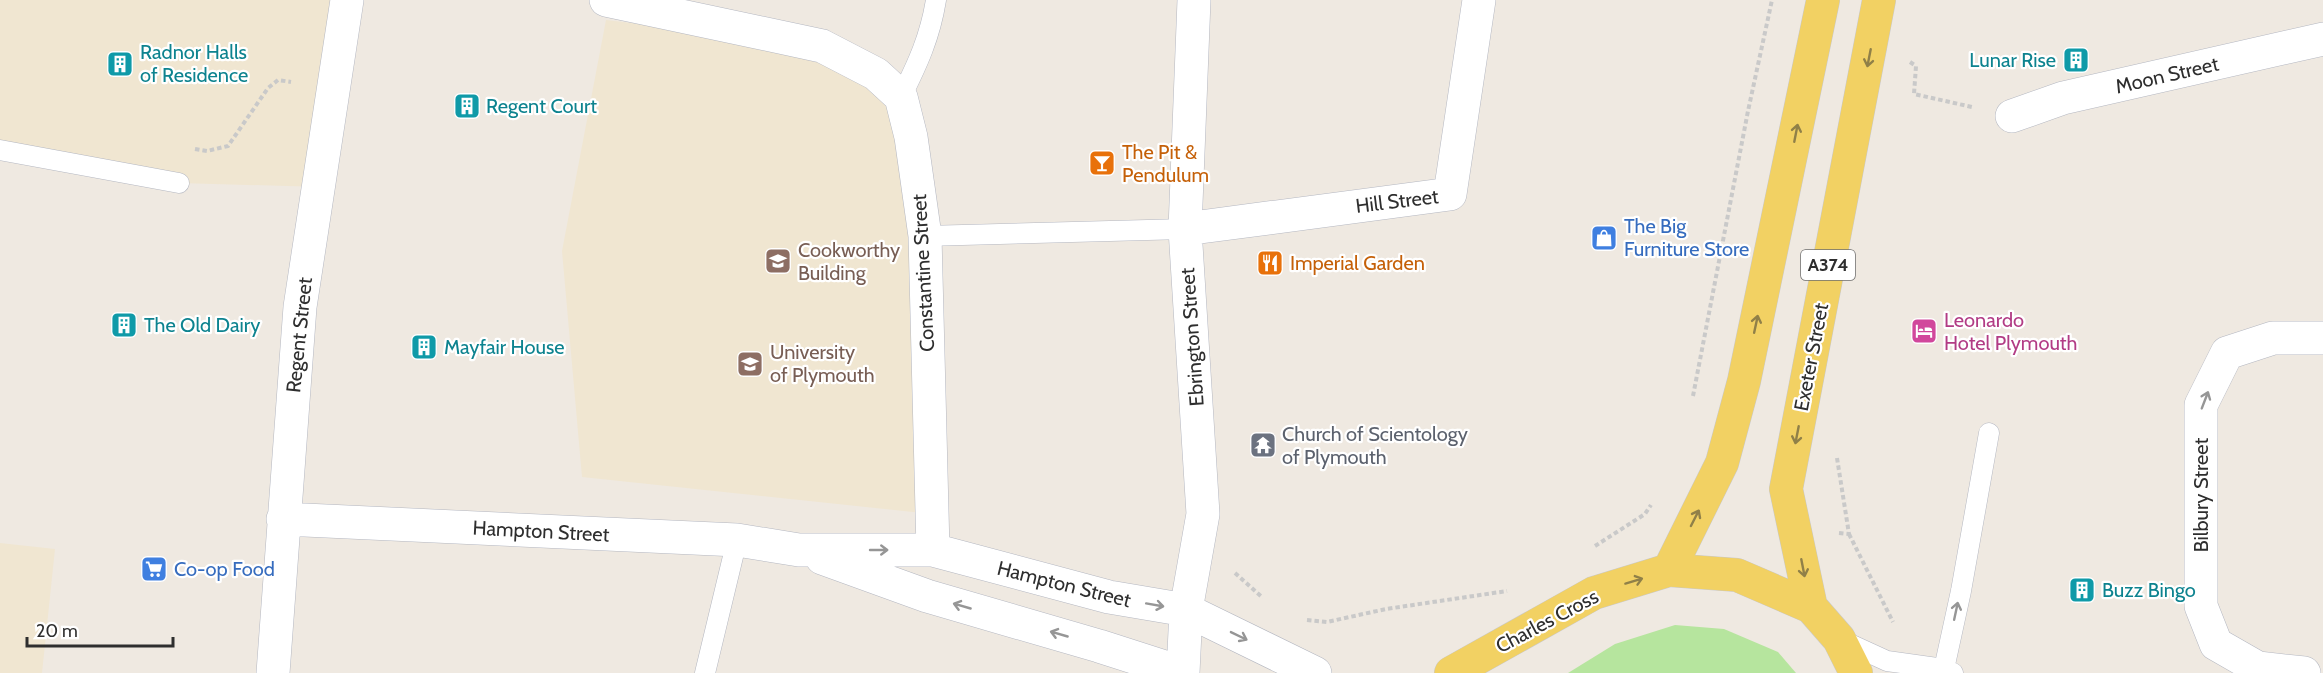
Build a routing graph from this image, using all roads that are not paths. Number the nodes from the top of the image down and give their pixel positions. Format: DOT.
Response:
graph roads {
  1 [pos="347,0"];
  2 [pos="606,0"];
  3 [pos="936,0"];
  4 [pos="1194,0"];
  5 [pos="1479,0"];
  6 [pos="1823,0"];
  7 [pos="1879,0"];
  8 [pos="2323,39"];
  9 [pos="901,97"];
  10 [pos="2012,116"];
  11 [pos="0,150"];
  12 [pos="179,183"];
  13 [pos="1185,229"];
  14 [pos="926,236"];
  15 [pos="2323,338"];
  16 [pos="1989,433"];
  17 [pos="283,519"];
  18 [pos="737,540"];
  19 [pos="800,550"];
  20 [pos="933,550"];
  21 [pos="1669,570"];
  22 [pos="1811,607"];
  23 [pos="1186,610"];
  24 [pos="1839,639"];
  25 [pos="2246,667"];
  26 [pos="1949,671"];
  27 [pos="273,673"];
  28 [pos="705,673"];
  29 [pos="1183,673"];
  30 [pos="1315,673"];
  31 [pos="1451,673"];
  32 [pos="1856,673"];
  33 [pos="2304,673"];
  1 -- 17 [label="street, Regent Street"];
  2 -- 9 [label="street"];
  3 -- 9 [label="lane"];
  4 -- 13 [label="street, Ebrington Street"];
  5 -- 13 [label="street, Hill Street"];
  21 -- 6 [label="main road, A374, one-way"];
  7 -- 22 [label="main road, Exeter Street / A374, one-way"];
  8 -- 10 [label="street, Moon Street"];
  9 -- 14 [label="street, Constantine Street"];
  11 -- 12 [label="lane"];
  13 -- 14 [label="lane"];
  13 -- 23 [label="street, Ebrington Street"];
  14 -- 20 [label="street, Constantine Street"];
  25 -- 15 [label="street, Bilbury Street, one-way"];
  26 -- 16 [label="lane, one-way"];
  17 -- 18 [label="street, Hampton Street"];
  17 -- 27 [label="street, Regent Street"];
  18 -- 19 [label="street, Hampton Street"];
  18 -- 28 [label="lane"];
  19 -- 20 [label="street, Hampton Street, one-way"];
  29 -- 19 [label="street, Hampton Street, one-way"];
  20 -- 23 [label="street, Hampton Street, one-way"];
  21 -- 22 [label="main road, Charles Cross / A374"];
  31 -- 21 [label="main road, Charles Cross / A374, one-way"];
  22 -- 24 [label="main road, Charles Cross / A374"];
  23 -- 29 [label="street, Ebrington Street"];
  23 -- 30 [label="street, Hampton Street, one-way"];
  24 -- 26 [label="lane"];
  24 -- 32 [label="main road, Charles Cross / A374"];
  25 -- 33 [label="street, Bilbury Street"];
}
